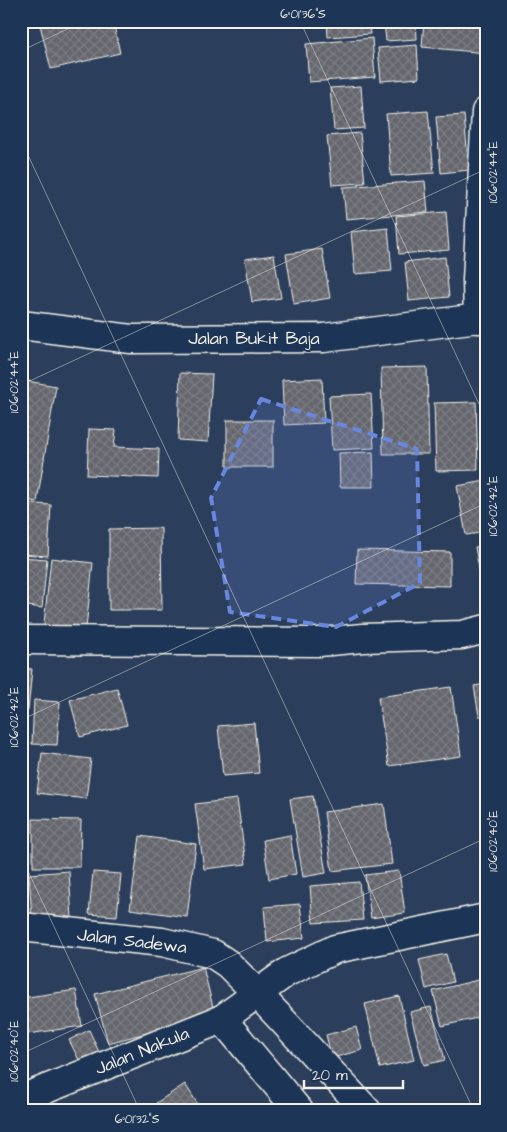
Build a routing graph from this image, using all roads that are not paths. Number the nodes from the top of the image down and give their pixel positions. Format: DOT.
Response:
graph roads {
  1 [pos="486,112"];
  2 [pos="482,318"];
  3 [pos="21,325"];
  4 [pos="486,629"];
  5 [pos="21,640"];
  6 [pos="486,918"];
  7 [pos="21,927"];
  8 [pos="257,993"];
  9 [pos="222,1019"];
  10 [pos="32,1101"];
  11 [pos="299,1111"];
  12 [pos="367,1111"];
  1 -- 2 [label="street"];
  2 -- 3 [label="street, Jalan Bukit Baja"];
  4 -- 5 [label="street"];
  6 -- 8 [label="street, Jalan Nakula"];
  7 -- 8 [label="street, Jalan Sadewa"];
  8 -- 9 [label="street, Jalan Nakula"];
  8 -- 12 [label="street, Jalan Sadewa"];
  9 -- 10 [label="street, Jalan Nakula"];
  9 -- 11 [label="street"];
}
